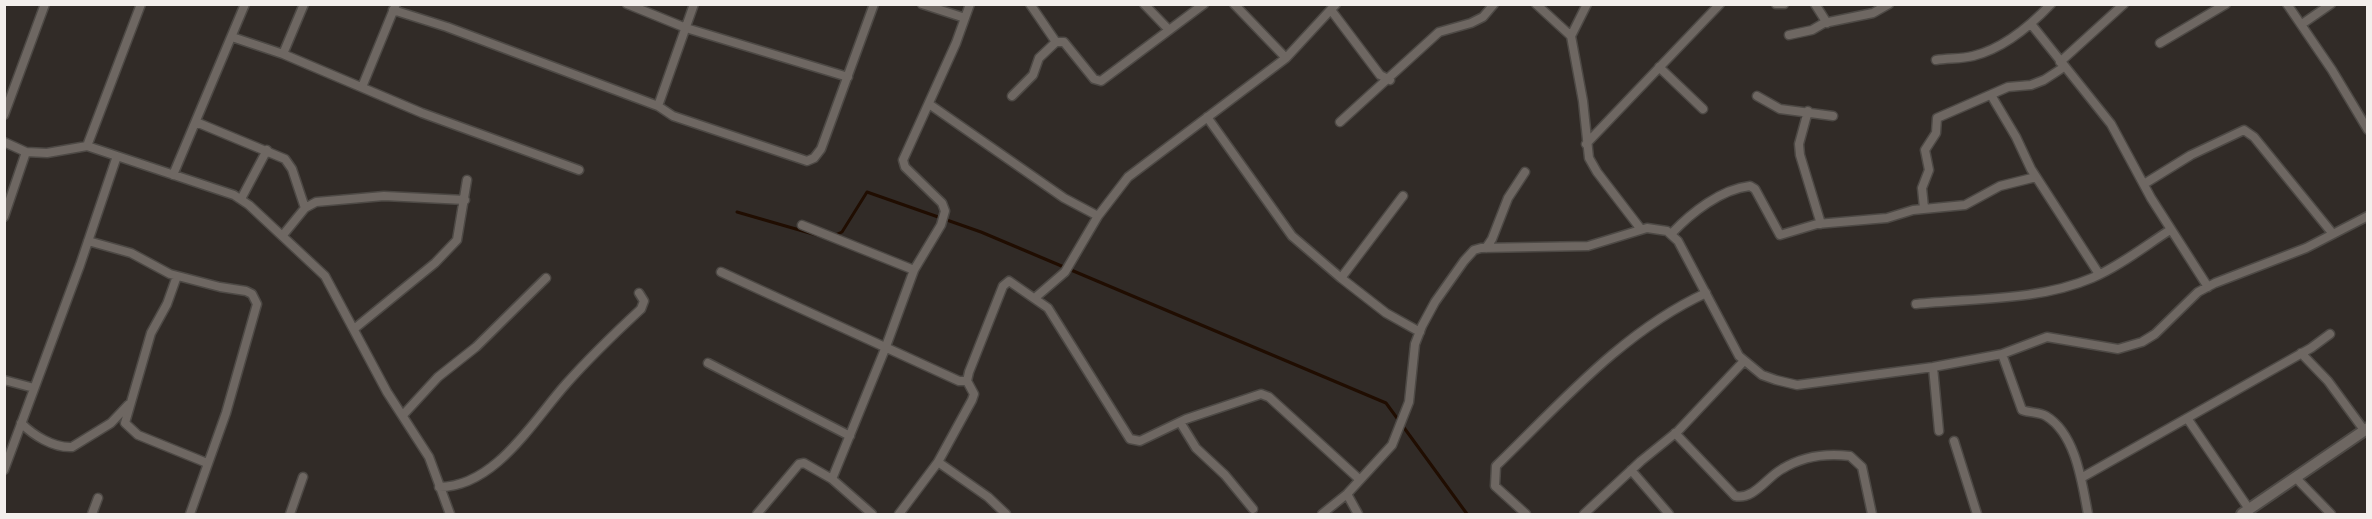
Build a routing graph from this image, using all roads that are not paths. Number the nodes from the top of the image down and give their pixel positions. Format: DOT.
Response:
graph roads {
  1 [pos="45,4"];
  2 [pos="141,4"];
  3 [pos="245,4"];
  4 [pos="304,4"];
  5 [pos="627,4"];
  6 [pos="694,4"];
  7 [pos="874,4"];
  8 [pos="922,4"];
  9 [pos="970,4"];
  10 [pos="1030,4"];
  11 [pos="1144,4"];
  12 [pos="1204,4"];
  13 [pos="1234,4"];
  14 [pos="1494,4"];
  15 [pos="1536,4"];
  16 [pos="1587,4"];
  17 [pos="1720,4"];
  18 [pos="1776,4"];
  19 [pos="1784,4"];
  20 [pos="1815,4"];
  21 [pos="1889,4"];
  22 [pos="2051,4"];
  23 [pos="2124,4"];
  24 [pos="2226,4"];
  25 [pos="2287,4"];
  26 [pos="2331,4"];
  27 [pos="395,7"];
  28 [pos="1334,7"];
  29 [pos="965,18"];
  30 [pos="1827,23"];
  31 [pos="2031,24"];
  32 [pos="2302,24"];
  33 [pos="686,28"];
  34 [pos="1169,30"];
  35 [pos="1789,35"];
  36 [pos="1570,36"];
  37 [pos="232,37"];
  38 [pos="1056,42"];
  39 [pos="2160,43"];
  40 [pos="283,54"];
  41 [pos="1286,58"];
  42 [pos="1936,60"];
  43 [pos="2062,64"];
  44 [pos="1659,67"];
  45 [pos="1380,75"];
  46 [pos="848,77"];
  47 [pos="1390,80"];
  48 [pos="1382,86"];
  49 [pos="362,87"];
  50 [pos="1992,95"];
  51 [pos="1012,96"];
  52 [pos="1757,96"];
  53 [pos="929,104"];
  54 [pos="658,106"];
  55 [pos="1703,109"];
  56 [pos="1808,111"];
  57 [pos="4,115"];
  58 [pos="1833,116"];
  59 [pos="1207,117"];
  60 [pos="196,122"];
  61 [pos="1340,122"];
  62 [pos="2367,130"];
  63 [pos="4,142"];
  64 [pos="1586,144"];
  65 [pos="87,146"];
  66 [pos="267,150"];
  67 [pos="26,152"];
  68 [pos="117,156"];
  69 [pos="579,170"];
  70 [pos="1525,172"];
  71 [pos="173,175"];
  72 [pos="2036,177"];
  73 [pos="467,180"];
  74 [pos="2144,184"];
  75 [pos="1403,196"];
  76 [pos="241,199"];
  77 [pos="465,200"];
  78 [pos="305,208"];
  79 [pos="1924,208"];
  80 [pos="1098,216"];
  81 [pos="2367,216"];
  82 [pos="4,217"];
  83 [pos="1821,224"];
  84 [pos="802,225"];
  85 [pos="1640,228"];
  86 [pos="2170,230"];
  87 [pos="1672,233"];
  88 [pos="2333,234"];
  89 [pos="283,235"];
  90 [pos="88,241"];
  91 [pos="1486,248"];
  92 [pos="914,270"];
  93 [pos="721,272"];
  94 [pos="2099,274"];
  95 [pos="177,276"];
  96 [pos="546,278"];
  97 [pos="1341,278"];
  98 [pos="2208,287"];
  99 [pos="639,292"];
  100 [pos="1706,293"];
  101 [pos="1036,297"];
  102 [pos="1916,304"];
  103 [pos="354,329"];
  104 [pos="1420,332"];
  105 [pos="2330,334"];
  106 [pos="885,349"];
  107 [pos="2301,353"];
  108 [pos="2002,354"];
  109 [pos="1744,361"];
  110 [pos="708,363"];
  111 [pos="1933,368"];
  112 [pos="4,380"];
  113 [pos="967,381"];
  114 [pos="34,388"];
  115 [pos="129,405"];
  116 [pos="403,415"];
  117 [pos="2187,418"];
  118 [pos="1180,422"];
  119 [pos="21,423"];
  120 [pos="2366,429"];
  121 [pos="1939,431"];
  122 [pos="1675,433"];
  123 [pos="32,434"];
  124 [pos="16,436"];
  125 [pos="850,436"];
  126 [pos="1954,441"];
  127 [pos="938,462"];
  128 [pos="207,463"];
  129 [pos="4,470"];
  130 [pos="1631,470"];
  131 [pos="303,477"];
  132 [pos="2081,478"];
  133 [pos="2296,478"];
  134 [pos="832,479"];
  135 [pos="1359,479"];
  136 [pos="440,487"];
  137 [pos="1347,494"];
  138 [pos="98,498"];
  139 [pos="1252,509"];
  140 [pos="2245,512"];
  141 [pos="92,514"];
  142 [pos="190,514"];
  143 [pos="290,514"];
  144 [pos="450,514"];
  145 [pos="757,514"];
  146 [pos="872,514"];
  147 [pos="899,514"];
  148 [pos="1005,514"];
  149 [pos="1322,514"];
  150 [pos="1358,514"];
  151 [pos="1526,514"];
  152 [pos="1584,514"];
  153 [pos="1670,514"];
  154 [pos="1872,514"];
  155 [pos="1977,514"];
  156 [pos="2088,514"];
  157 [pos="2331,514"];
  1 -- 57 [label="street"];
  2 -- 65 [label="street"];
  3 -- 37 [label="street"];
  4 -- 40 [label="street"];
  5 -- 33 [label="street"];
  6 -- 33 [label="street"];
  7 -- 46 [label="street"];
  8 -- 29 [label="street"];
  9 -- 29 [label="street"];
  10 -- 38 [label="street"];
  11 -- 34 [label="street"];
  12 -- 34 [label="street"];
  13 -- 41 [label="street"];
  14 -- 47 [label="street"];
  15 -- 36 [label="street"];
  16 -- 36 [label="street"];
  17 -- 44 [label="street"];
  18 -- 19 [label="street"];
  20 -- 30 [label="street"];
  21 -- 30 [label="street"];
  22 -- 31 [label="street"];
  23 -- 43 [label="street"];
  24 -- 39 [label="street"];
  25 -- 32 [label="street"];
  26 -- 32 [label="street"];
  27 -- 49 [label="street"];
  27 -- 54 [label="street"];
  28 -- 41 [label="street"];
  28 -- 45 [label="street"];
  29 -- 53 [label="street"];
  30 -- 35 [label="street"];
  31 -- 42 [label="street"];
  31 -- 43 [label="street"];
  32 -- 62 [label="street"];
  33 -- 46 [label="street"];
  33 -- 54 [label="street"];
  34 -- 38 [label="street"];
  36 -- 64 [label="street"];
  37 -- 40 [label="street"];
  37 -- 60 [label="street"];
  38 -- 51 [label="street"];
  40 -- 49 [label="street"];
  41 -- 59 [label="street"];
  43 -- 50 [label="street"];
  43 -- 74 [label="street"];
  44 -- 55 [label="street"];
  44 -- 64 [label="street"];
  45 -- 47 [label="street"];
  45 -- 48 [label="street"];
  46 -- 54 [label="street"];
  47 -- 48 [label="street"];
  48 -- 61 [label="street"];
  49 -- 69 [label="street"];
  50 -- 72 [label="street"];
  50 -- 79 [label="street"];
  52 -- 56 [label="street"];
  53 -- 80 [label="street"];
  53 -- 92 [label="street"];
  56 -- 58 [label="street"];
  56 -- 83 [label="street"];
  59 -- 80 [label="street"];
  59 -- 97 [label="street"];
  60 -- 66 [label="street"];
  60 -- 71 [label="street"];
  63 -- 67 [label="street"];
  64 -- 85 [label="street"];
  65 -- 67 [label="street"];
  65 -- 68 [label="street"];
  66 -- 76 [label="street"];
  66 -- 78 [label="street"];
  67 -- 82 [label="street"];
  68 -- 71 [label="street"];
  68 -- 90 [label="street"];
  70 -- 91 [label="street"];
  71 -- 76 [label="street"];
  72 -- 79 [label="street"];
  72 -- 94 [label="street"];
  73 -- 77 [label="street"];
  74 -- 86 [label="street"];
  74 -- 88 [label="street"];
  75 -- 97 [label="street"];
  76 -- 89 [label="street"];
  77 -- 78 [label="street"];
  77 -- 103 [label="street"];
  78 -- 89 [label="street"];
  79 -- 83 [label="street"];
  80 -- 101 [label="street"];
  81 -- 88 [label="street"];
  83 -- 87 [label="street"];
  84 -- 92 [label="street"];
  85 -- 87 [label="street"];
  85 -- 91 [label="street"];
  86 -- 94 [label="street"];
  86 -- 98 [label="street"];
  87 -- 100 [label="street"];
  88 -- 98 [label="street"];
  89 -- 103 [label="street"];
  90 -- 95 [label="street"];
  90 -- 114 [label="street"];
  91 -- 104 [label="street"];
  92 -- 106 [label="street"];
  93 -- 106 [label="street"];
  94 -- 102 [label="street"];
  95 -- 115 [label="street"];
  95 -- 128 [label="street"];
  96 -- 116 [label="street"];
  97 -- 104 [label="street"];
  98 -- 108 [label="street"];
  99 -- 136 [label="street"];
  100 -- 109 [label="street"];
  100 -- 151 [label="street"];
  101 -- 113 [label="street"];
  101 -- 118 [label="street"];
  103 -- 116 [label="street"];
  104 -- 135 [label="street"];
  105 -- 107 [label="street"];
  106 -- 113 [label="street"];
  106 -- 125 [label="street"];
  107 -- 117 [label="street"];
  107 -- 120 [label="street"];
  108 -- 111 [label="street"];
  108 -- 132 [label="street"];
  109 -- 111 [label="street"];
  109 -- 122 [label="street"];
  110 -- 125 [label="street"];
  111 -- 121 [label="street"];
  112 -- 114 [label="street"];
  113 -- 127 [label="street"];
  114 -- 119 [label="street"];
  115 -- 123 [label="street"];
  115 -- 128 [label="street"];
  116 -- 136 [label="street"];
  117 -- 132 [label="street"];
  117 -- 140 [label="street"];
  118 -- 135 [label="street"];
  118 -- 139 [label="street"];
  119 -- 123 [label="street"];
  119 -- 124 [label="street"];
  120 -- 133 [label="street"];
  122 -- 130 [label="street"];
  122 -- 154 [label="street"];
  123 -- 124 [label="street"];
  124 -- 129 [label="street"];
  125 -- 134 [label="street"];
  126 -- 155 [label="street"];
  127 -- 147 [label="street"];
  127 -- 148 [label="street"];
  128 -- 142 [label="street"];
  130 -- 152 [label="street"];
  130 -- 153 [label="street"];
  131 -- 143 [label="street"];
  132 -- 156 [label="street"];
  133 -- 140 [label="street"];
  133 -- 157 [label="street"];
  134 -- 145 [label="street"];
  134 -- 146 [label="street"];
  135 -- 137 [label="street"];
  136 -- 144 [label="street"];
  137 -- 149 [label="street"];
  137 -- 150 [label="street"];
  138 -- 141 [label="street"];
}
